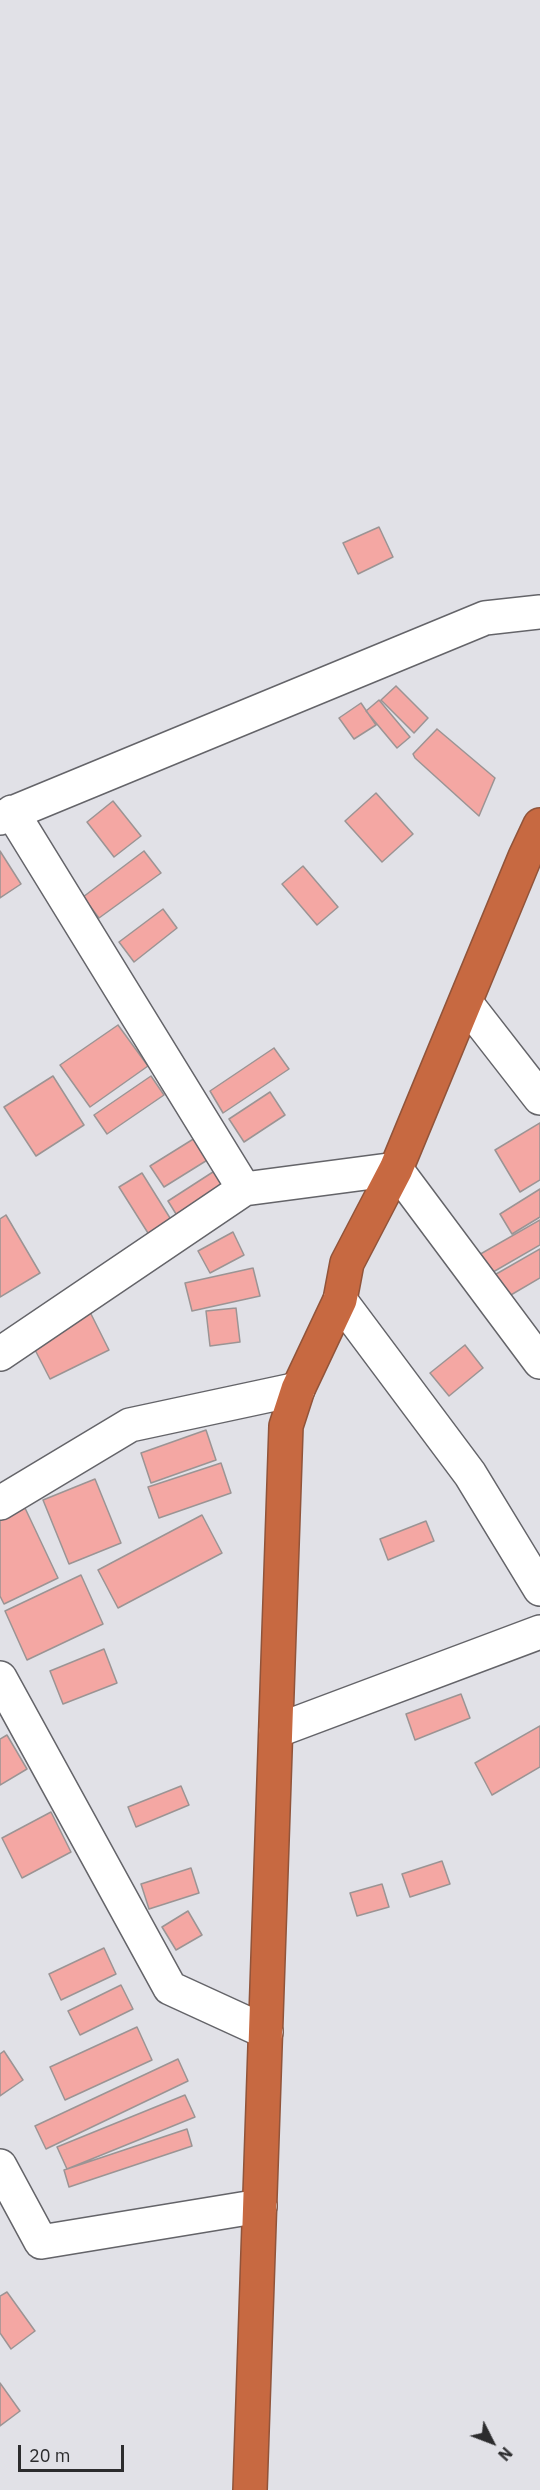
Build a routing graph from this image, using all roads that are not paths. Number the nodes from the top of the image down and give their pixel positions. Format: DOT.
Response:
graph roads {
  1 [pos="540,612"];
  2 [pos="6,815"];
  3 [pos="540,825"];
  4 [pos="466,1003"];
  5 [pos="540,1098"];
  6 [pos="396,1169"];
  7 [pos="244,1190"];
  8 [pos="340,1300"];
  9 [pos="0,1354"];
  10 [pos="540,1362"];
  11 [pos="298,1389"];
  12 [pos="0,1503"];
  13 [pos="540,1589"];
  14 [pos="540,1632"];
  15 [pos="0,1678"];
  16 [pos="276,1731"];
  17 [pos="266,2031"];
  18 [pos="0,2166"];
  19 [pos="260,2206"];
  20 [pos="250,2490"];
  1 -- 2 [label="street"];
  2 -- 7 [label="street"];
  3 -- 4 [label="highway"];
  4 -- 5 [label="street"];
  4 -- 6 [label="highway"];
  6 -- 7 [label="street"];
  6 -- 8 [label="highway"];
  6 -- 10 [label="street"];
  7 -- 9 [label="street"];
  8 -- 11 [label="highway"];
  8 -- 13 [label="street"];
  11 -- 12 [label="street"];
  11 -- 16 [label="highway"];
  14 -- 16 [label="street"];
  15 -- 17 [label="street"];
  16 -- 17 [label="highway"];
  17 -- 19 [label="highway"];
  18 -- 19 [label="street"];
  19 -- 20 [label="highway"];
}
